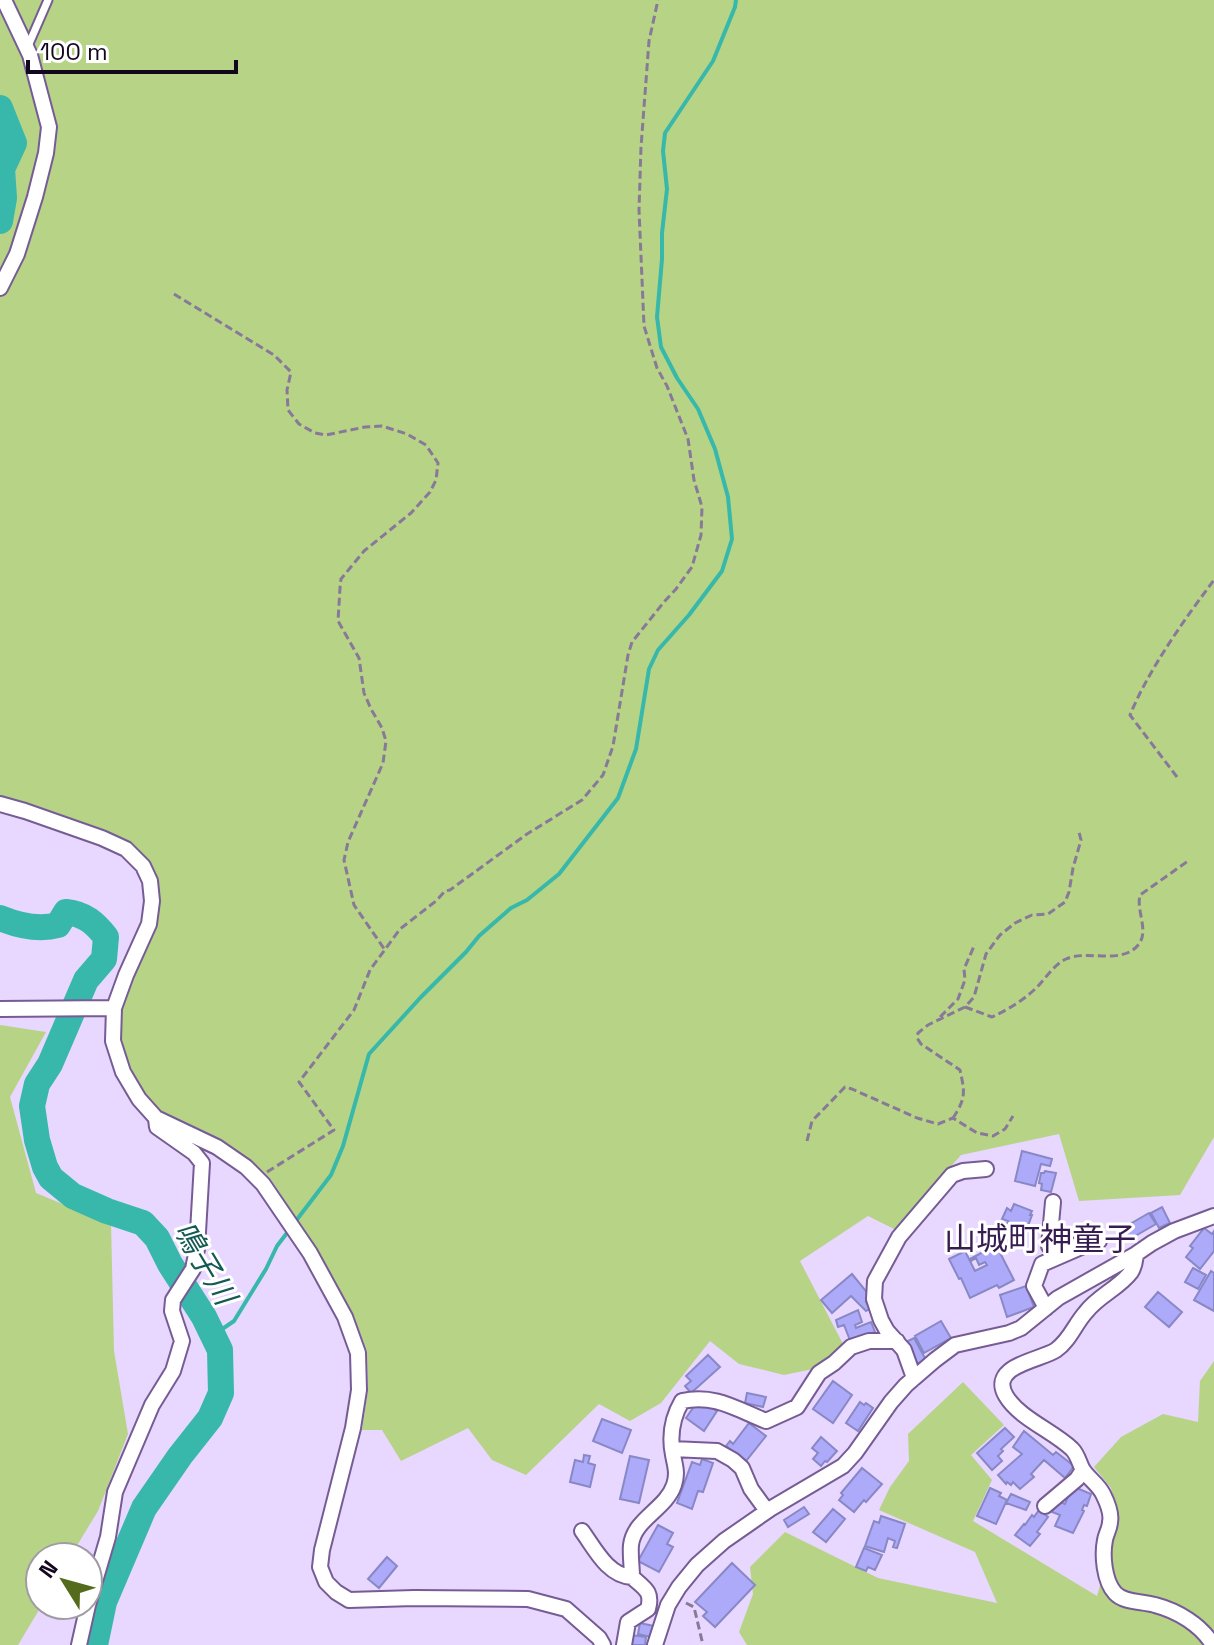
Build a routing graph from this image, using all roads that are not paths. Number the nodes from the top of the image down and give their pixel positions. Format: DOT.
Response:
graph roads {
  1 [pos="4,0"];
  2 [pos="48,0"];
  3 [pos="27,48"];
  4 [pos="0,288"];
  5 [pos="0,804"];
  6 [pos="114,1008"];
  7 [pos="0,1009"];
  8 [pos="156,1118"];
  9 [pos="986,1169"];
  10 [pos="1053,1202"];
  11 [pos="1214,1216"];
  12 [pos="1099,1241"];
  13 [pos="1074,1250"];
  14 [pos="1136,1254"];
  15 [pos="1046,1308"];
  16 [pos="897,1341"];
  17 [pos="914,1378"];
  18 [pos="672,1449"];
  19 [pos="1083,1470"];
  20 [pos="1045,1506"];
  21 [pos="767,1511"];
  22 [pos="582,1531"];
  23 [pos="632,1577"];
  24 [pos="79,1645"];
  25 [pos="603,1645"];
  26 [pos="624,1645"];
  27 [pos="655,1645"];
  28 [pos="1213,1645"];
  1 -- 3 [label="street"];
  2 -- 3 [label="lane"];
  3 -- 4 [label="street"];
  5 -- 6 [label="street"];
  6 -- 7 [label="street"];
  6 -- 8 [label="street"];
  8 -- 24 [label="street"];
  8 -- 25 [label="street"];
  9 -- 16 [label="street"];
  10 -- 13 [label="street"];
  11 -- 14 [label="street"];
  12 -- 13 [label="street"];
  13 -- 15 [label="street"];
  14 -- 15 [label="street"];
  14 -- 19 [label="street"];
  15 -- 17 [label="street"];
  16 -- 17 [label="street"];
  16 -- 18 [label="street"];
  17 -- 21 [label="street"];
  18 -- 21 [label="street"];
  18 -- 23 [label="street"];
  19 -- 20 [label="street"];
  19 -- 28 [label="street"];
  21 -- 27 [label="street"];
  22 -- 23 [label="street"];
  23 -- 26 [label="street"];
}
